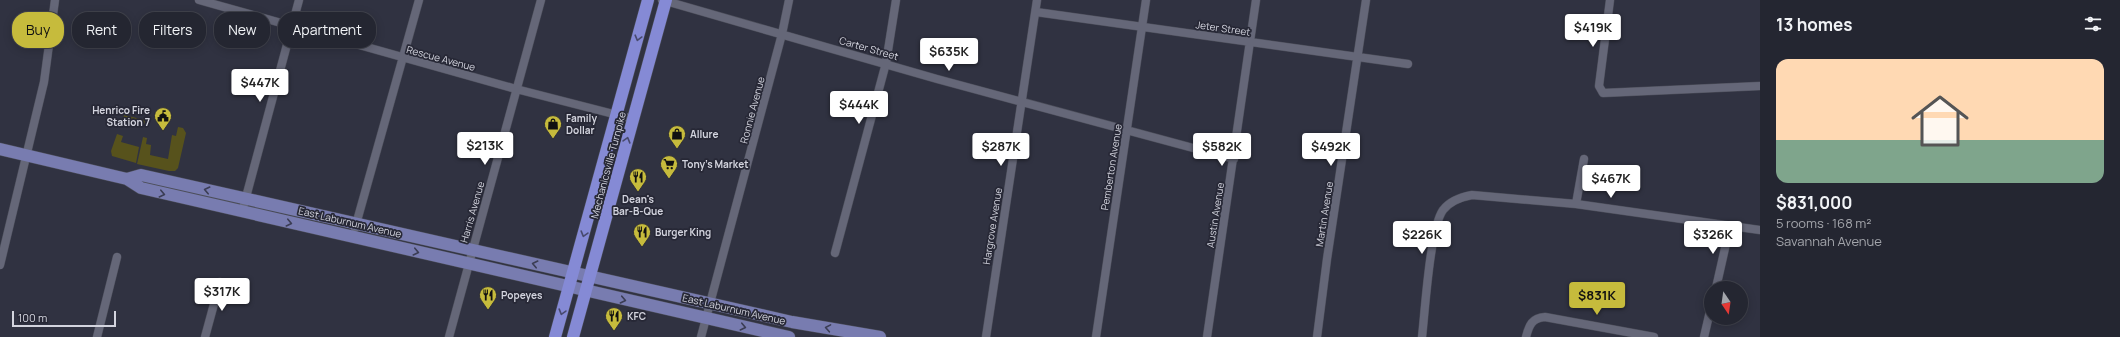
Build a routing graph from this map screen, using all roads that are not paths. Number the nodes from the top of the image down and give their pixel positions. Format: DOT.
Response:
graph roads {
  1 [pos="55,0"];
  2 [pos="199,0"];
  3 [pos="299,0"];
  4 [pos="419,0"];
  5 [pos="541,0"];
  6 [pos="648,0"];
  7 [pos="665,0"];
  8 [pos="789,0"];
  9 [pos="896,0"];
  10 [pos="1037,0"];
  11 [pos="1146,0"];
  12 [pos="1256,0"];
  13 [pos="1366,0"];
  14 [pos="1610,0"];
  15 [pos="296,12"];
  16 [pos="1036,12"];
  17 [pos="278,22"];
  18 [pos="1142,27"];
  19 [pos="782,34"];
  20 [pos="1249,42"];
  21 [pos="286,48"];
  22 [pos="368,48"];
  23 [pos="1358,57"];
  24 [pos="403,58"];
  25 [pos="886,63"];
  26 [pos="1408,64"];
  27 [pos="1760,86"];
  28 [pos="516,89"];
  29 [pos="1021,101"];
  30 [pos="617,115"];
  31 [pos="633,119"];
  32 [pos="1127,130"];
  33 [pos="0,148"];
  34 [pos="26,155"];
  35 [pos="1584,158"];
  36 [pos="1234,159"];
  37 [pos="127,179"];
  38 [pos="245,198"];
  39 [pos="1576,204"];
  40 [pos="242,212"];
  41 [pos="357,223"];
  42 [pos="1730,226"];
  43 [pos="1760,230"];
  44 [pos="353,237"];
  45 [pos="472,249"];
  46 [pos="835,253"];
  47 [pos="117,257"];
  48 [pos="468,263"];
  49 [pos="0,265"];
  50 [pos="573,273"];
  51 [pos="589,276"];
  52 [pos="1718,281"];
  53 [pos="220,282"];
  54 [pos="569,287"];
  55 [pos="585,291"];
  56 [pos="710,304"];
  57 [pos="705,318"];
  58 [pos="1707,325"];
  59 [pos="97,337"];
  60 [pos="205,337"];
  61 [pos="449,337"];
  62 [pos="555,337"];
  63 [pos="572,337"];
  64 [pos="701,337"];
  65 [pos="789,337"];
  66 [pos="880,337"];
  67 [pos="986,337"];
  68 [pos="1096,337"];
  69 [pos="1207,337"];
  70 [pos="1317,337"];
  71 [pos="1422,337"];
  72 [pos="1526,337"];
  73 [pos="1654,337"];
  74 [pos="1704,337"];
  1 -- 34 [label="street"];
  2 -- 17 [label="street, Rescue Avenue"];
  3 -- 15 [label="street"];
  4 -- 24 [label="street"];
  5 -- 28 [label="street, Harris Avenue"];
  6 -- 30 [label="highway, Mechanicsville Turnpike, one-way"];
  7 -- 19 [label="street, Carter Street"];
  7 -- 31 [label="highway, Mechanicsville Turnpike"];
  8 -- 19 [label="street, Ronnie Avenue"];
  9 -- 25 [label="street"];
  10 -- 16 [label="street, Hargrove Avenue"];
  11 -- 18 [label="street, Pemberton Avenue"];
  12 -- 20 [label="street, Austin Avenue"];
  13 -- 23 [label="street, Martin Avenue"];
  14 -- 27 [label="street"];
  16 -- 18 [label="street, Jeter Street"];
  16 -- 29 [label="street, Hargrove Avenue"];
  18 -- 20 [label="street, Jeter Street"];
  18 -- 32 [label="street, Pemberton Avenue"];
  19 -- 25 [label="street, Carter Street"];
  19 -- 56 [label="street, Ronnie Avenue"];
  20 -- 23 [label="street, Jeter Street"];
  20 -- 36 [label="street, Austin Avenue"];
  21 -- 38 [label="street"];
  22 -- 24 [label="street, Rescue Avenue"];
  23 -- 26 [label="street, Jeter Street"];
  23 -- 70 [label="street, Martin Avenue"];
  24 -- 28 [label="street, Rescue Avenue"];
  24 -- 41 [label="street"];
  25 -- 29 [label="street, Carter Street"];
  25 -- 46 [label="street"];
  28 -- 30 [label="street, Rescue Avenue"];
  28 -- 45 [label="street, Harris Avenue"];
  29 -- 32 [label="street, Carter Street"];
  29 -- 67 [label="street, Hargrove Avenue"];
  30 -- 31 [label="street, Rescue Avenue"];
  30 -- 50 [label="highway, Mechanicsville Turnpike, one-way"];
  51 -- 31 [label="highway, Mechanicsville Turnpike, one-way"];
  32 -- 36 [label="street, Carter Street"];
  32 -- 68 [label="street, Pemberton Avenue"];
  33 -- 34 [label="main road, East Laburnum Avenue"];
  34 -- 37 [label="main road, East Laburnum Avenue"];
  34 -- 49 [label="street"];
  35 -- 39 [label="street"];
  36 -- 69 [label="street, Austin Avenue"];
  38 -- 37 [label="main road, East Laburnum Avenue, one-way"];
  37 -- 40 [label="main road, East Laburnum Avenue, one-way"];
  38 -- 40 [label="street"];
  38 -- 41 [label="main road, East Laburnum Avenue"];
  39 -- 42 [label="street"];
  39 -- 71 [label="street"];
  40 -- 44 [label="main road, East Laburnum Avenue, one-way"];
  41 -- 44 [label="street"];
  41 -- 45 [label="main road, East Laburnum Avenue"];
  42 -- 43 [label="street"];
  42 -- 52 [label="street"];
  44 -- 48 [label="main road, East Laburnum Avenue, one-way"];
  45 -- 48 [label="street, Harris Avenue"];
  50 -- 45 [label="main road, East Laburnum Avenue, one-way"];
  47 -- 59 [label="street"];
  48 -- 54 [label="main road, East Laburnum Avenue"];
  48 -- 61 [label="street, Harris Avenue"];
  50 -- 51 [label="main road, East Laburnum Avenue"];
  50 -- 54 [label="highway, Mechanicsville Turnpike"];
  51 -- 55 [label="highway, Mechanicsville Turnpike"];
  51 -- 56 [label="main road, East Laburnum Avenue"];
  53 -- 60 [label="street"];
  54 -- 55 [label="main road, East Laburnum Avenue"];
  54 -- 62 [label="highway, Mechanicsville Turnpike, one-way"];
  55 -- 57 [label="main road, East Laburnum Avenue, one-way"];
  55 -- 63 [label="highway, Mechanicsville Turnpike"];
  56 -- 57 [label="street, Ronnie Avenue"];
  66 -- 56 [label="main road, East Laburnum Avenue, one-way"];
  57 -- 64 [label="street, Ronnie Avenue"];
  57 -- 65 [label="main road, East Laburnum Avenue, one-way"];
  58 -- 74 [label="street"];
  72 -- 73 [label="street"];
}
